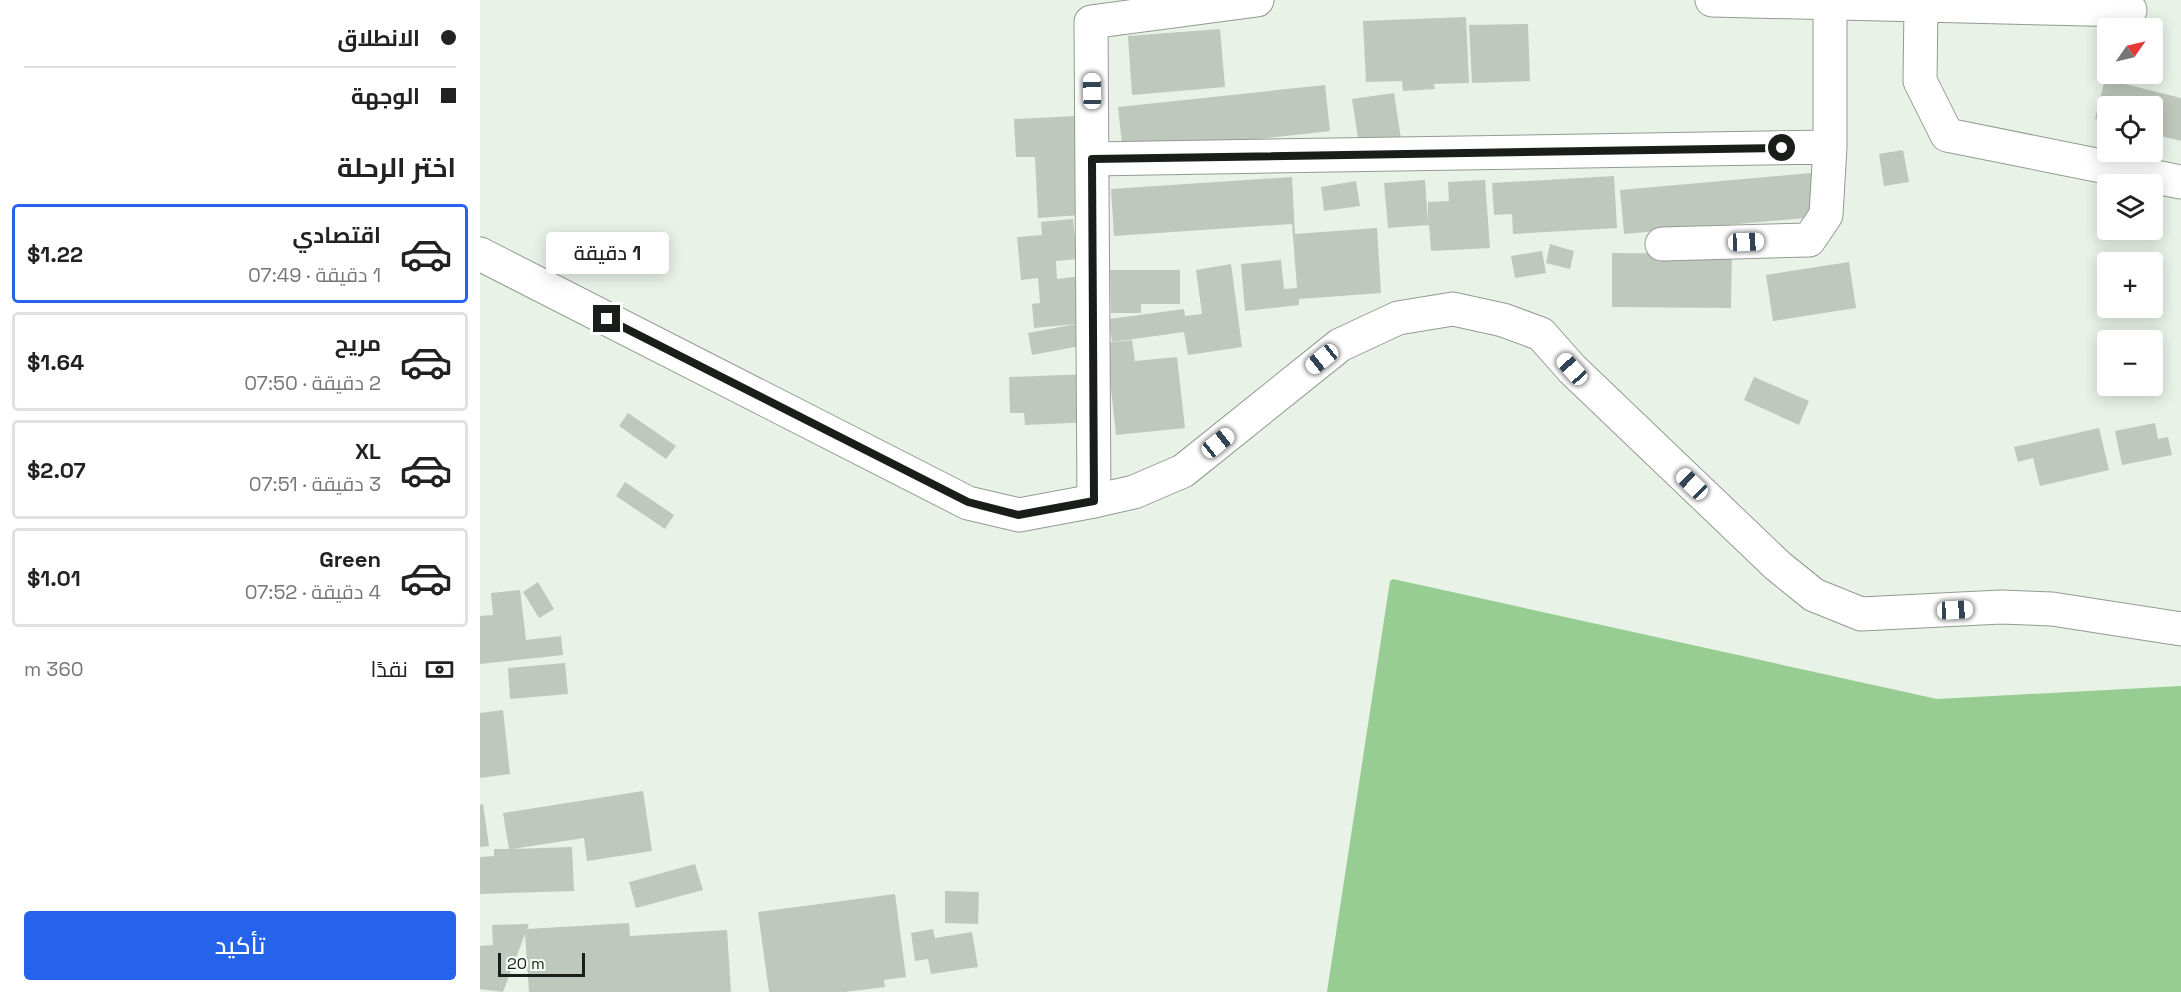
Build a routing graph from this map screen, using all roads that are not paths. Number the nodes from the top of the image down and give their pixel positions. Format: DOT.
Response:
graph roads {
  1 [pos="1257,0"];
  2 [pos="1712,0"];
  3 [pos="1922,2"];
  4 [pos="1830,3"];
  5 [pos="2130,10"];
  6 [pos="1830,147"];
  7 [pos="1092,159"];
  8 [pos="2181,182"];
  9 [pos="1662,244"];
  10 [pos="480,254"];
  11 [pos="1094,501"];
  12 [pos="2181,629"];
  1 -- 7 [label="street"];
  2 -- 4 [label="street"];
  3 -- 4 [label="street"];
  3 -- 5 [label="street"];
  3 -- 8 [label="street"];
  4 -- 6 [label="street"];
  6 -- 7 [label="street"];
  6 -- 9 [label="street"];
  7 -- 11 [label="street"];
  10 -- 11 [label="street"];
  11 -- 12 [label="street"];
}
